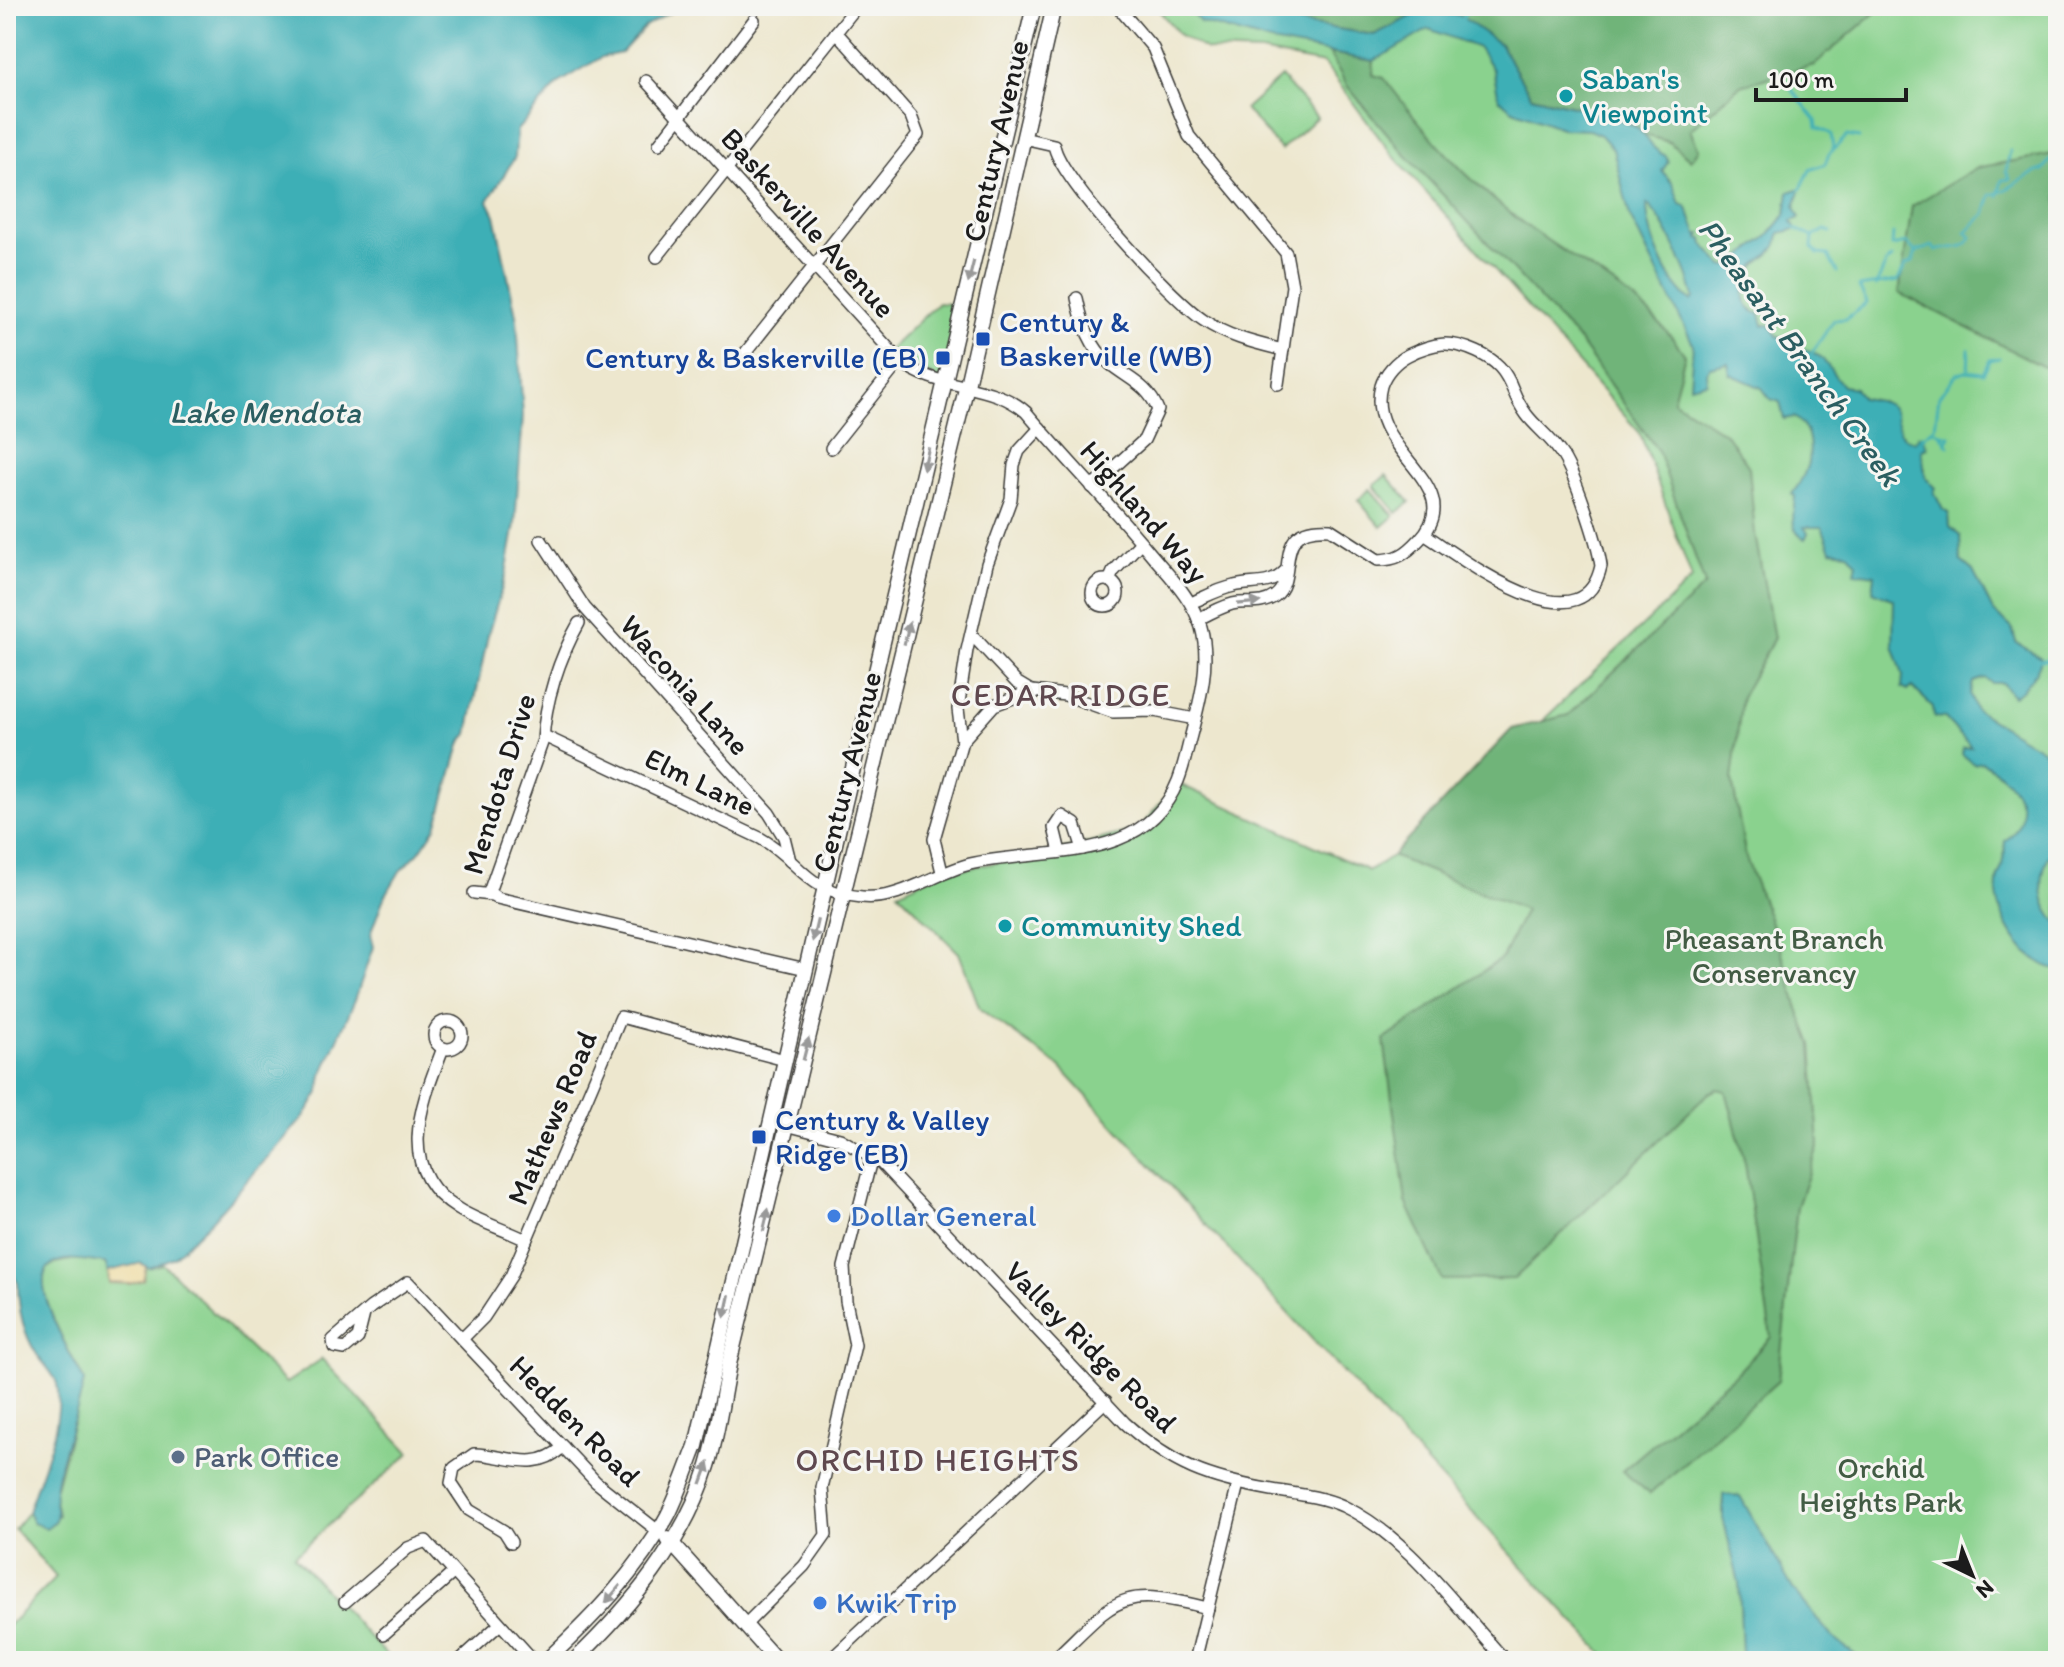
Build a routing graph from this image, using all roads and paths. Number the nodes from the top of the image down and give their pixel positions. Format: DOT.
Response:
graph roads {
  1 [pos="857,6"];
  2 [pos="1034,6"];
  3 [pos="1054,6"];
  4 [pos="1118,6"];
  5 [pos="754,20"];
  6 [pos="836,32"];
  7 [pos="646,81"];
  8 [pos="680,117"];
  9 [pos="1023,138"];
  10 [pos="659,144"];
  11 [pos="727,168"];
  12 [pos="657,257"];
  13 [pos="814,265"];
  14 [pos="1077,298"];
  15 [pos="1283,350"];
  16 [pos="746,352"];
  17 [pos="900,361"];
  18 [pos="944,383"];
  19 [pos="1278,384"];
  20 [pos="966,389"];
  21 [pos="1040,428"];
  22 [pos="831,448"];
  23 [pos="1092,487"];
  24 [pos="1424,534"];
  25 [pos="541,540"];
  26 [pos="1141,542"];
  27 [pos="1284,572"];
  28 [pos="1109,581"];
  29 [pos="1191,603"];
  30 [pos="1198,619"];
  31 [pos="579,623"];
  32 [pos="973,636"];
  33 [pos="1032,691"];
  34 [pos="1195,719"];
  35 [pos="544,736"];
  36 [pos="962,741"];
  37 [pos="1083,849"];
  38 [pos="1060,852"];
  39 [pos="790,862"];
  40 [pos="942,872"];
  41 [pos="825,888"];
  42 [pos="474,893"];
  43 [pos="844,894"];
  44 [pos="492,895"];
  45 [pos="806,969"];
  46 [pos="443,1048"];
  47 [pos="785,1060"];
  48 [pos="771,1121"];
  49 [pos="788,1125"];
  50 [pos="872,1156"];
  51 [pos="526,1240"];
  52 [pos="364,1314"];
  53 [pos="462,1339"];
  54 [pos="1106,1401"];
  55 [pos="563,1447"];
  56 [pos="1238,1484"];
  57 [pos="658,1531"];
  58 [pos="511,1542"];
  59 [pos="672,1543"];
  60 [pos="453,1573"];
  61 [pos="345,1602"];
  62 [pos="1208,1608"];
  63 [pos="499,1625"];
  64 [pos="745,1625"];
  65 [pos="384,1634"];
  66 [pos="1502,1660"];
  67 [pos="459,1661"];
  68 [pos="534,1661"];
  69 [pos="546,1661"];
  70 [pos="574,1661"];
  71 [pos="777,1661"];
  72 [pos="829,1661"];
  73 [pos="1052,1661"];
  74 [pos="1195,1661"];
  1 -- 6 [label="street"];
  2 -- 18 [label="main road, Century Avenue, one-way"];
  3 -- 9 [label="main road, Century Avenue"];
  4 -- 15 [label="street"];
  5 -- 8 [label="street"];
  6 -- 11 [label="street"];
  6 -- 13 [label="street"];
  7 -- 8 [label="street, Baskerville Avenue"];
  8 -- 10 [label="street"];
  8 -- 11 [label="street, Baskerville Avenue"];
  9 -- 15 [label="street"];
  9 -- 20 [label="main road, Century Avenue"];
  11 -- 12 [label="street"];
  11 -- 13 [label="street, Baskerville Avenue"];
  13 -- 16 [label="street"];
  13 -- 17 [label="street, Baskerville Avenue"];
  14 -- 23 [label="street"];
  15 -- 19 [label="street"];
  17 -- 18 [label="street, Baskerville Avenue"];
  17 -- 22 [label="street"];
  18 -- 20 [label="street, Highland Way"];
  18 -- 41 [label="main road, Century Avenue, one-way"];
  20 -- 21 [label="street, Highland Way"];
  43 -- 20 [label="main road, Century Avenue, one-way"];
  21 -- 23 [label="street, Highland Way"];
  21 -- 32 [label="street"];
  23 -- 26 [label="street, Highland Way"];
  24 -- 24 [label="street"];
  24 -- 27 [label="street"];
  25 -- 39 [label="street, Waconia Lane"];
  26 -- 28 [label="street"];
  26 -- 29 [label="street, Highland Way"];
  27 -- 29 [label="street"];
  30 -- 27 [label="street, one-way"];
  29 -- 30 [label="street, Highland Way"];
  30 -- 34 [label="street, Highland Way"];
  31 -- 35 [label="street, Mendota Drive"];
  32 -- 33 [label="street"];
  32 -- 36 [label="street"];
  33 -- 34 [label="street"];
  33 -- 36 [label="street"];
  34 -- 37 [label="street, Highland Way"];
  35 -- 39 [label="street, Elm Lane"];
  35 -- 44 [label="street, Mendota Drive"];
  36 -- 40 [label="street"];
  37 -- 38 [label="street, Highland Way"];
  37 -- 38 [label="street"];
  38 -- 40 [label="street, Highland Way"];
  39 -- 41 [label="street, Elm Lane"];
  40 -- 43 [label="street, Highland Way"];
  41 -- 43 [label="street, Highland Way"];
  41 -- 45 [label="main road, Century Avenue, one-way"];
  42 -- 44 [label="street"];
  49 -- 43 [label="main road, Century Avenue, one-way"];
  44 -- 45 [label="street, Mendota Drive"];
  45 -- 47 [label="main road, Century Avenue"];
  46 -- 51 [label="street"];
  47 -- 48 [label="main road, Century Avenue"];
  47 -- 51 [label="street, Mathews Road"];
  48 -- 49 [label="street, Valley Ridge Road"];
  48 -- 57 [label="main road, Century Avenue, one-way"];
  49 -- 50 [label="street, Valley Ridge Road"];
  59 -- 49 [label="main road, Century Avenue, one-way"];
  50 -- 54 [label="street, Valley Ridge Road"];
  50 -- 64 [label="street"];
  51 -- 53 [label="street, Mathews Road"];
  52 -- 53 [label="street, Hedden Road"];
  53 -- 55 [label="street, Hedden Road"];
  54 -- 56 [label="street, Valley Ridge Road"];
  54 -- 72 [label="street"];
  55 -- 57 [label="street, Hedden Road"];
  55 -- 58 [label="street"];
  56 -- 62 [label="street"];
  56 -- 66 [label="street, Valley Ridge Road"];
  57 -- 59 [label="main road"];
  57 -- 69 [label="main road, Century Avenue, one-way"];
  59 -- 64 [label="main road"];
  59 -- 70 [label="main road, Century Avenue"];
  60 -- 61 [label="street"];
  60 -- 63 [label="street"];
  60 -- 65 [label="street"];
  62 -- 73 [label="street"];
  62 -- 74 [label="street"];
  63 -- 67 [label="street"];
  63 -- 68 [label="street"];
  64 -- 71 [label="main road"];
}
